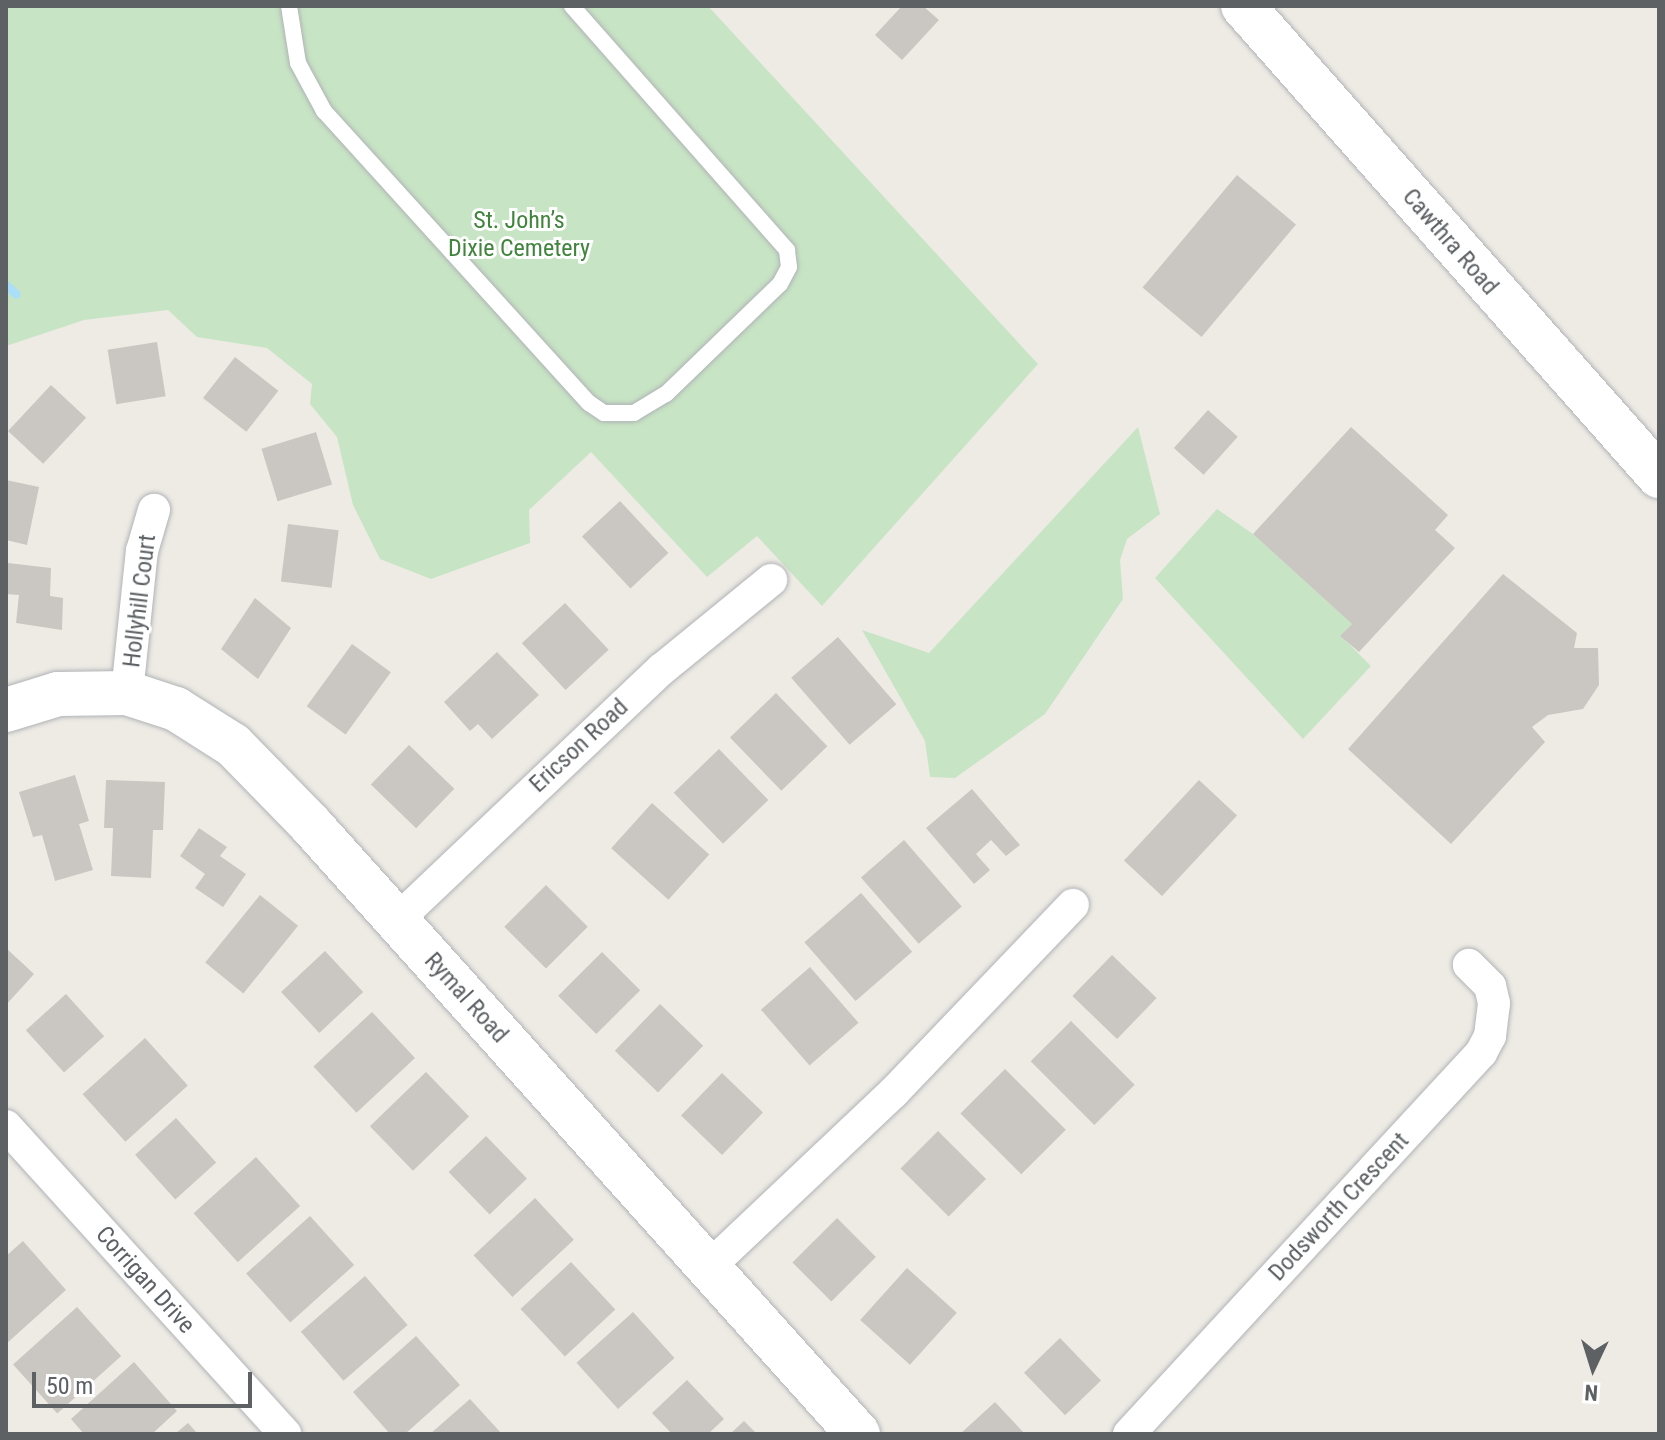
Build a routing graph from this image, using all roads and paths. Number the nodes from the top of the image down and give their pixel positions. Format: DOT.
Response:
graph roads {
  1 [pos="289,6"];
  2 [pos="572,6"];
  3 [pos="1243,6"];
  4 [pos="1659,476"];
  5 [pos="154,510"];
  6 [pos="771,580"];
  7 [pos="127,693"];
  8 [pos="6,710"];
  9 [pos="1073,905"];
  10 [pos="396,921"];
  11 [pos="1469,965"];
  12 [pos="6,1126"];
  13 [pos="710,1266"];
  14 [pos="285,1434"];
  15 [pos="858,1434"];
  16 [pos="1129,1434"];
  1 -- 2 [label="lane"];
  3 -- 4 [label="street, Cawthra Road"];
  5 -- 7 [label="street, Hollyhill Court"];
  6 -- 10 [label="street, Ericson Road"];
  7 -- 8 [label="street, Rymal Road"];
  7 -- 10 [label="street, Rymal Road"];
  9 -- 13 [label="street"];
  10 -- 13 [label="street, Rymal Road"];
  11 -- 16 [label="street, Dodsworth Crescent"];
  12 -- 14 [label="street, Corrigan Drive"];
  13 -- 15 [label="street, Rymal Road"];
}
